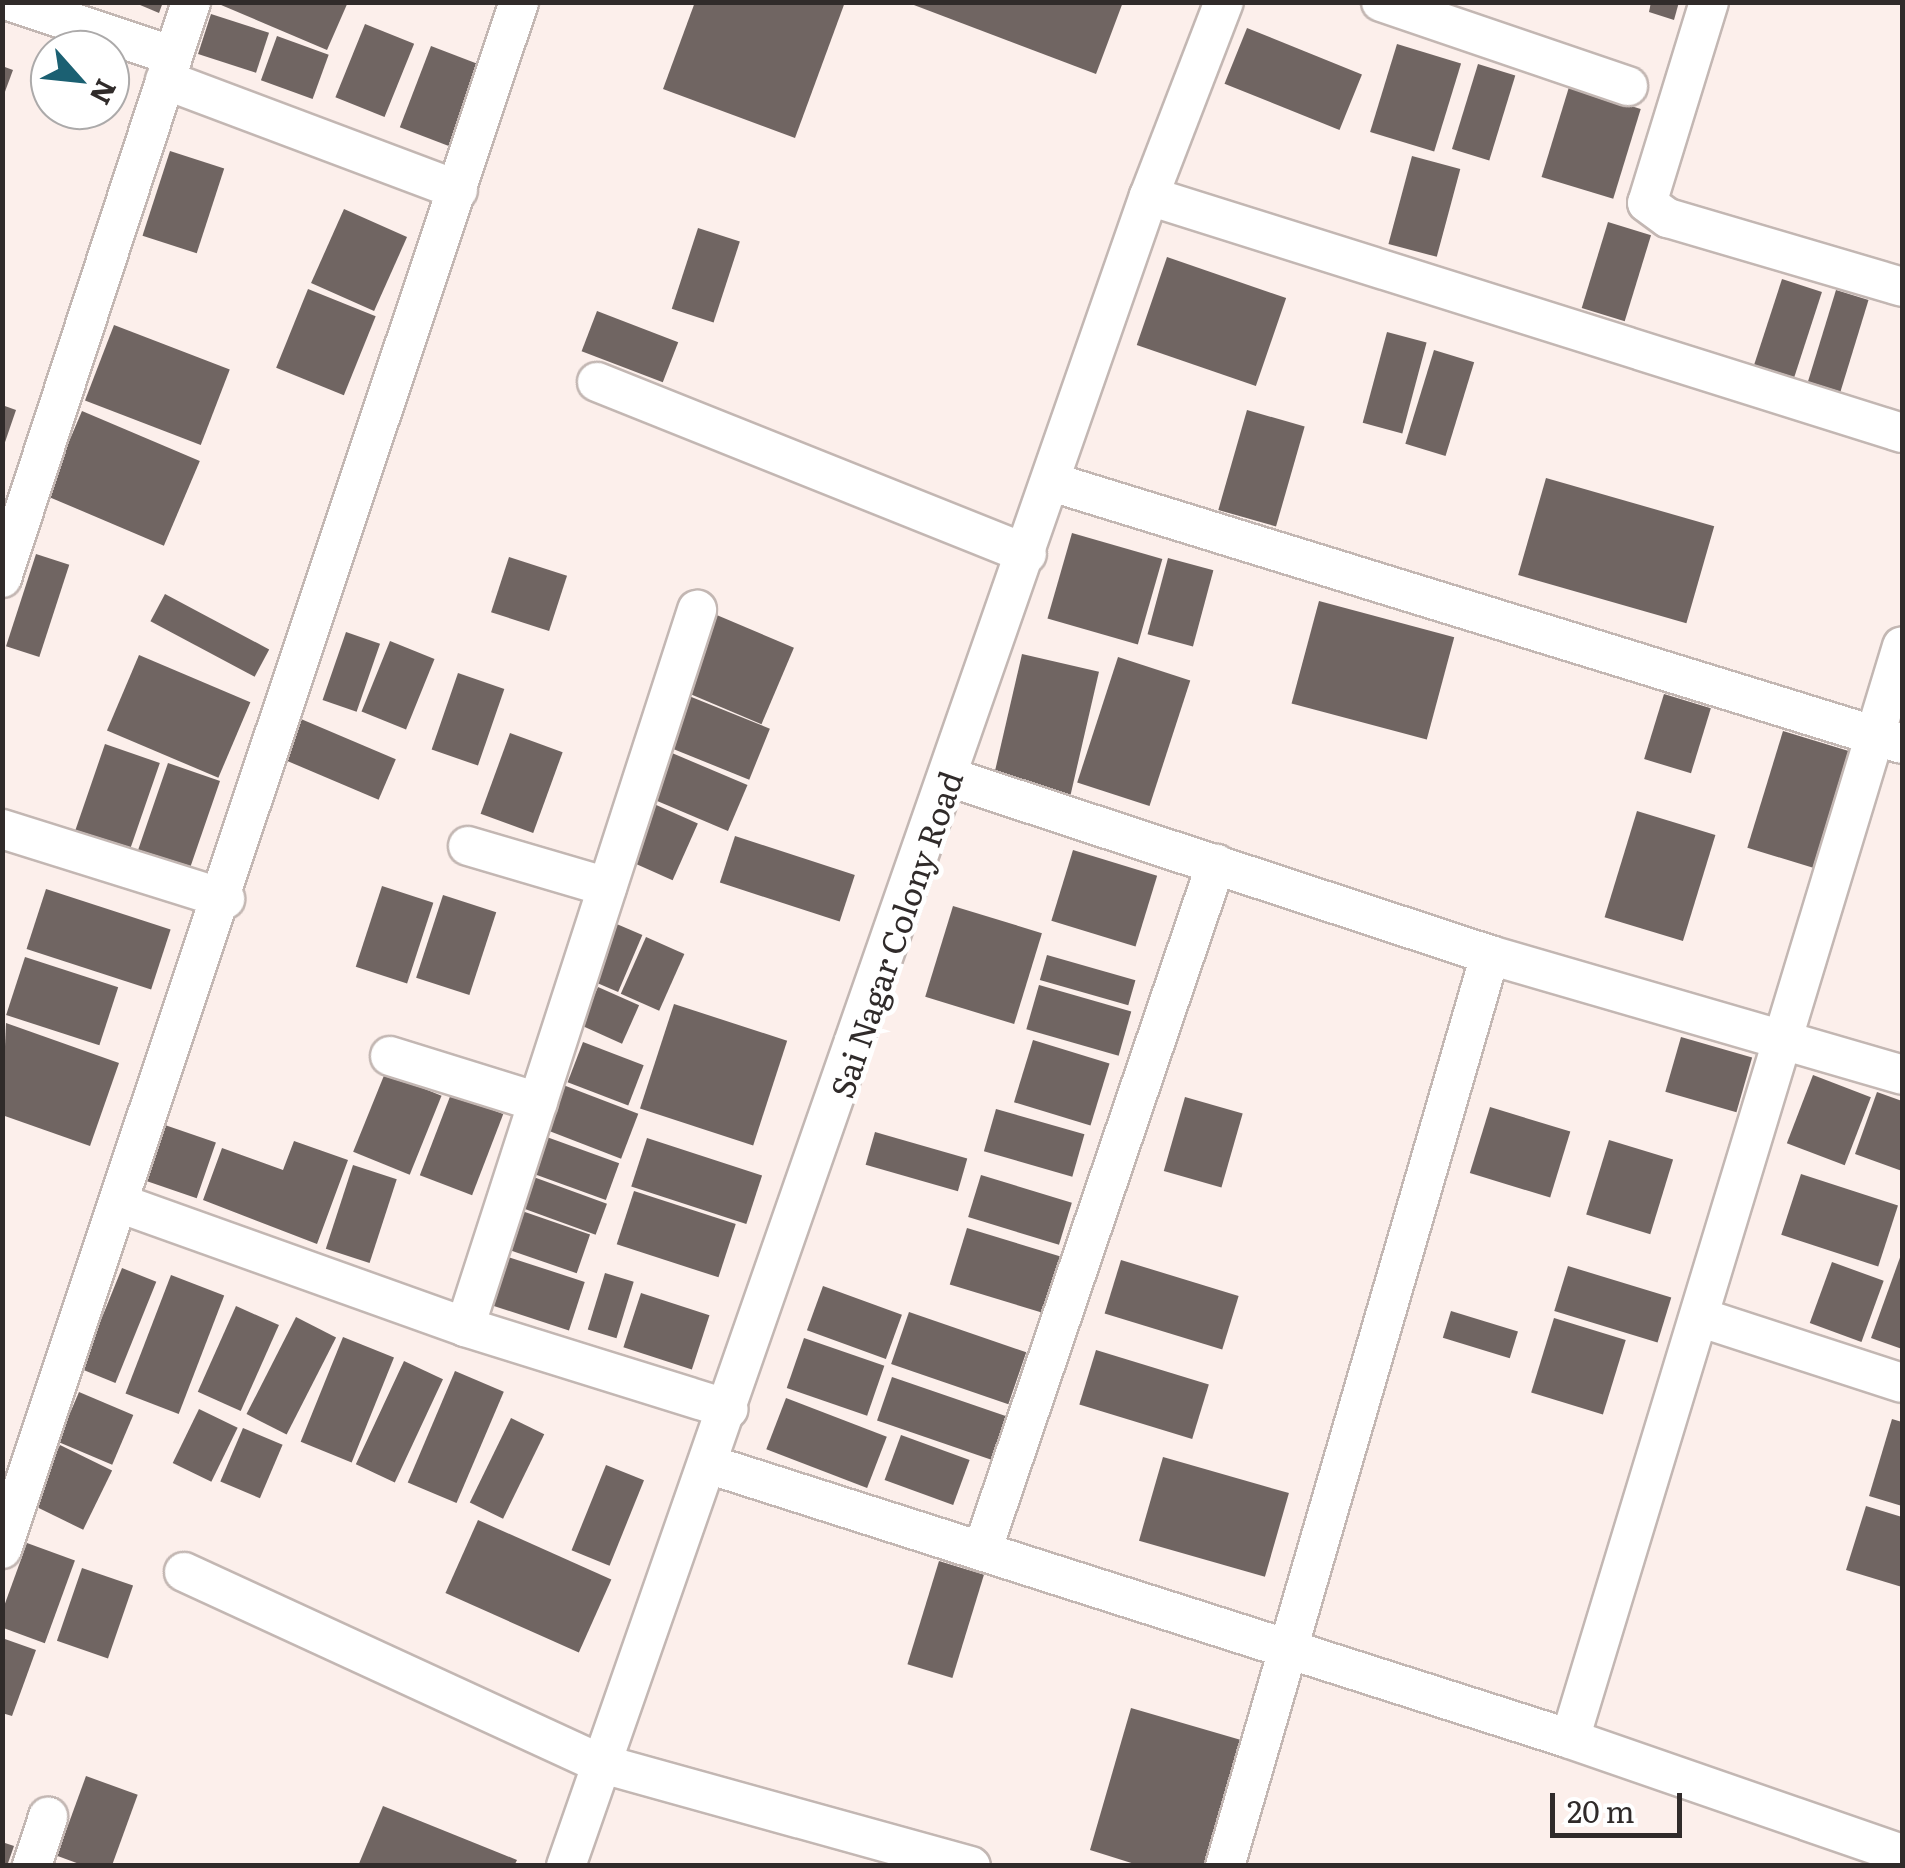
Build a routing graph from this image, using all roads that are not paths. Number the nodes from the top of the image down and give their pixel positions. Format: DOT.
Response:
graph roads {
  1 [pos="12,2"];
  2 [pos="191,2"];
  3 [pos="519,2"];
  4 [pos="1224,2"];
  5 [pos="1381,2"];
  6 [pos="1709,2"];
  7 [pos="169,68"];
  8 [pos="1628,86"];
  9 [pos="458,190"];
  10 [pos="1149,196"];
  11 [pos="1902,287"];
  12 [pos="597,382"];
  13 [pos="1902,433"];
  14 [pos="1052,482"];
  15 [pos="1028,554"];
  16 [pos="2,578"];
  17 [pos="697,610"];
  18 [pos="1902,646"];
  19 [pos="1889,739"];
  20 [pos="949,778"];
  21 [pos="2,829"];
  22 [pos="468,846"];
  23 [pos="1216,864"];
  24 [pos="607,887"];
  25 [pos="225,899"];
  26 [pos="1490,955"];
  27 [pos="1785,1038"];
  28 [pos="390,1056"];
  29 [pos="1902,1075"];
  30 [pos="538,1102"];
  31 [pos="119,1203"];
  32 [pos="1698,1317"];
  33 [pos="465,1326"];
  34 [pos="1902,1383"];
  35 [pos="730,1410"];
  36 [pos="708,1464"];
  37 [pos="983,1548"];
  38 [pos="2,1550"];
  39 [pos="184,1572"];
  40 [pos="1292,1650"];
  41 [pos="1570,1740"];
  42 [pos="599,1763"];
  43 [pos="48,1817"];
  44 [pos="1902,1854"];
  45 [pos="32,1866"];
  46 [pos="566,1866"];
  47 [pos="970,1866"];
  48 [pos="1225,1866"];
  1 -- 7 [label="street"];
  2 -- 7 [label="street"];
  3 -- 9 [label="street"];
  4 -- 10 [label="street, Sai Nagar Colony Road"];
  5 -- 8 [label="street"];
  6 -- 11 [label="street"];
  7 -- 9 [label="street"];
  7 -- 16 [label="street"];
  9 -- 25 [label="street"];
  10 -- 13 [label="street"];
  10 -- 14 [label="street, Sai Nagar Colony Road"];
  12 -- 15 [label="street"];
  14 -- 15 [label="street, Sai Nagar Colony Road"];
  14 -- 19 [label="street"];
  15 -- 20 [label="street, Sai Nagar Colony Road"];
  17 -- 24 [label="street"];
  18 -- 19 [label="street"];
  19 -- 27 [label="street"];
  20 -- 23 [label="street"];
  20 -- 35 [label="street, Sai Nagar Colony Road"];
  21 -- 25 [label="street"];
  22 -- 24 [label="street"];
  23 -- 26 [label="street"];
  23 -- 37 [label="street"];
  24 -- 30 [label="street"];
  25 -- 31 [label="street"];
  26 -- 27 [label="street"];
  26 -- 40 [label="street"];
  27 -- 29 [label="street"];
  27 -- 32 [label="street"];
  28 -- 30 [label="street"];
  30 -- 33 [label="street"];
  31 -- 33 [label="street"];
  31 -- 38 [label="street"];
  32 -- 34 [label="street"];
  32 -- 41 [label="street"];
  33 -- 35 [label="street"];
  35 -- 36 [label="street, Sai Nagar Colony Road"];
  36 -- 37 [label="street"];
  36 -- 42 [label="street, Sai Nagar Colony Road"];
  37 -- 40 [label="street"];
  39 -- 42 [label="street"];
  40 -- 41 [label="street"];
  40 -- 48 [label="street"];
  41 -- 44 [label="street"];
  42 -- 46 [label="street, Sai Nagar Colony Road"];
  42 -- 47 [label="street"];
  43 -- 45 [label="street"];
}
